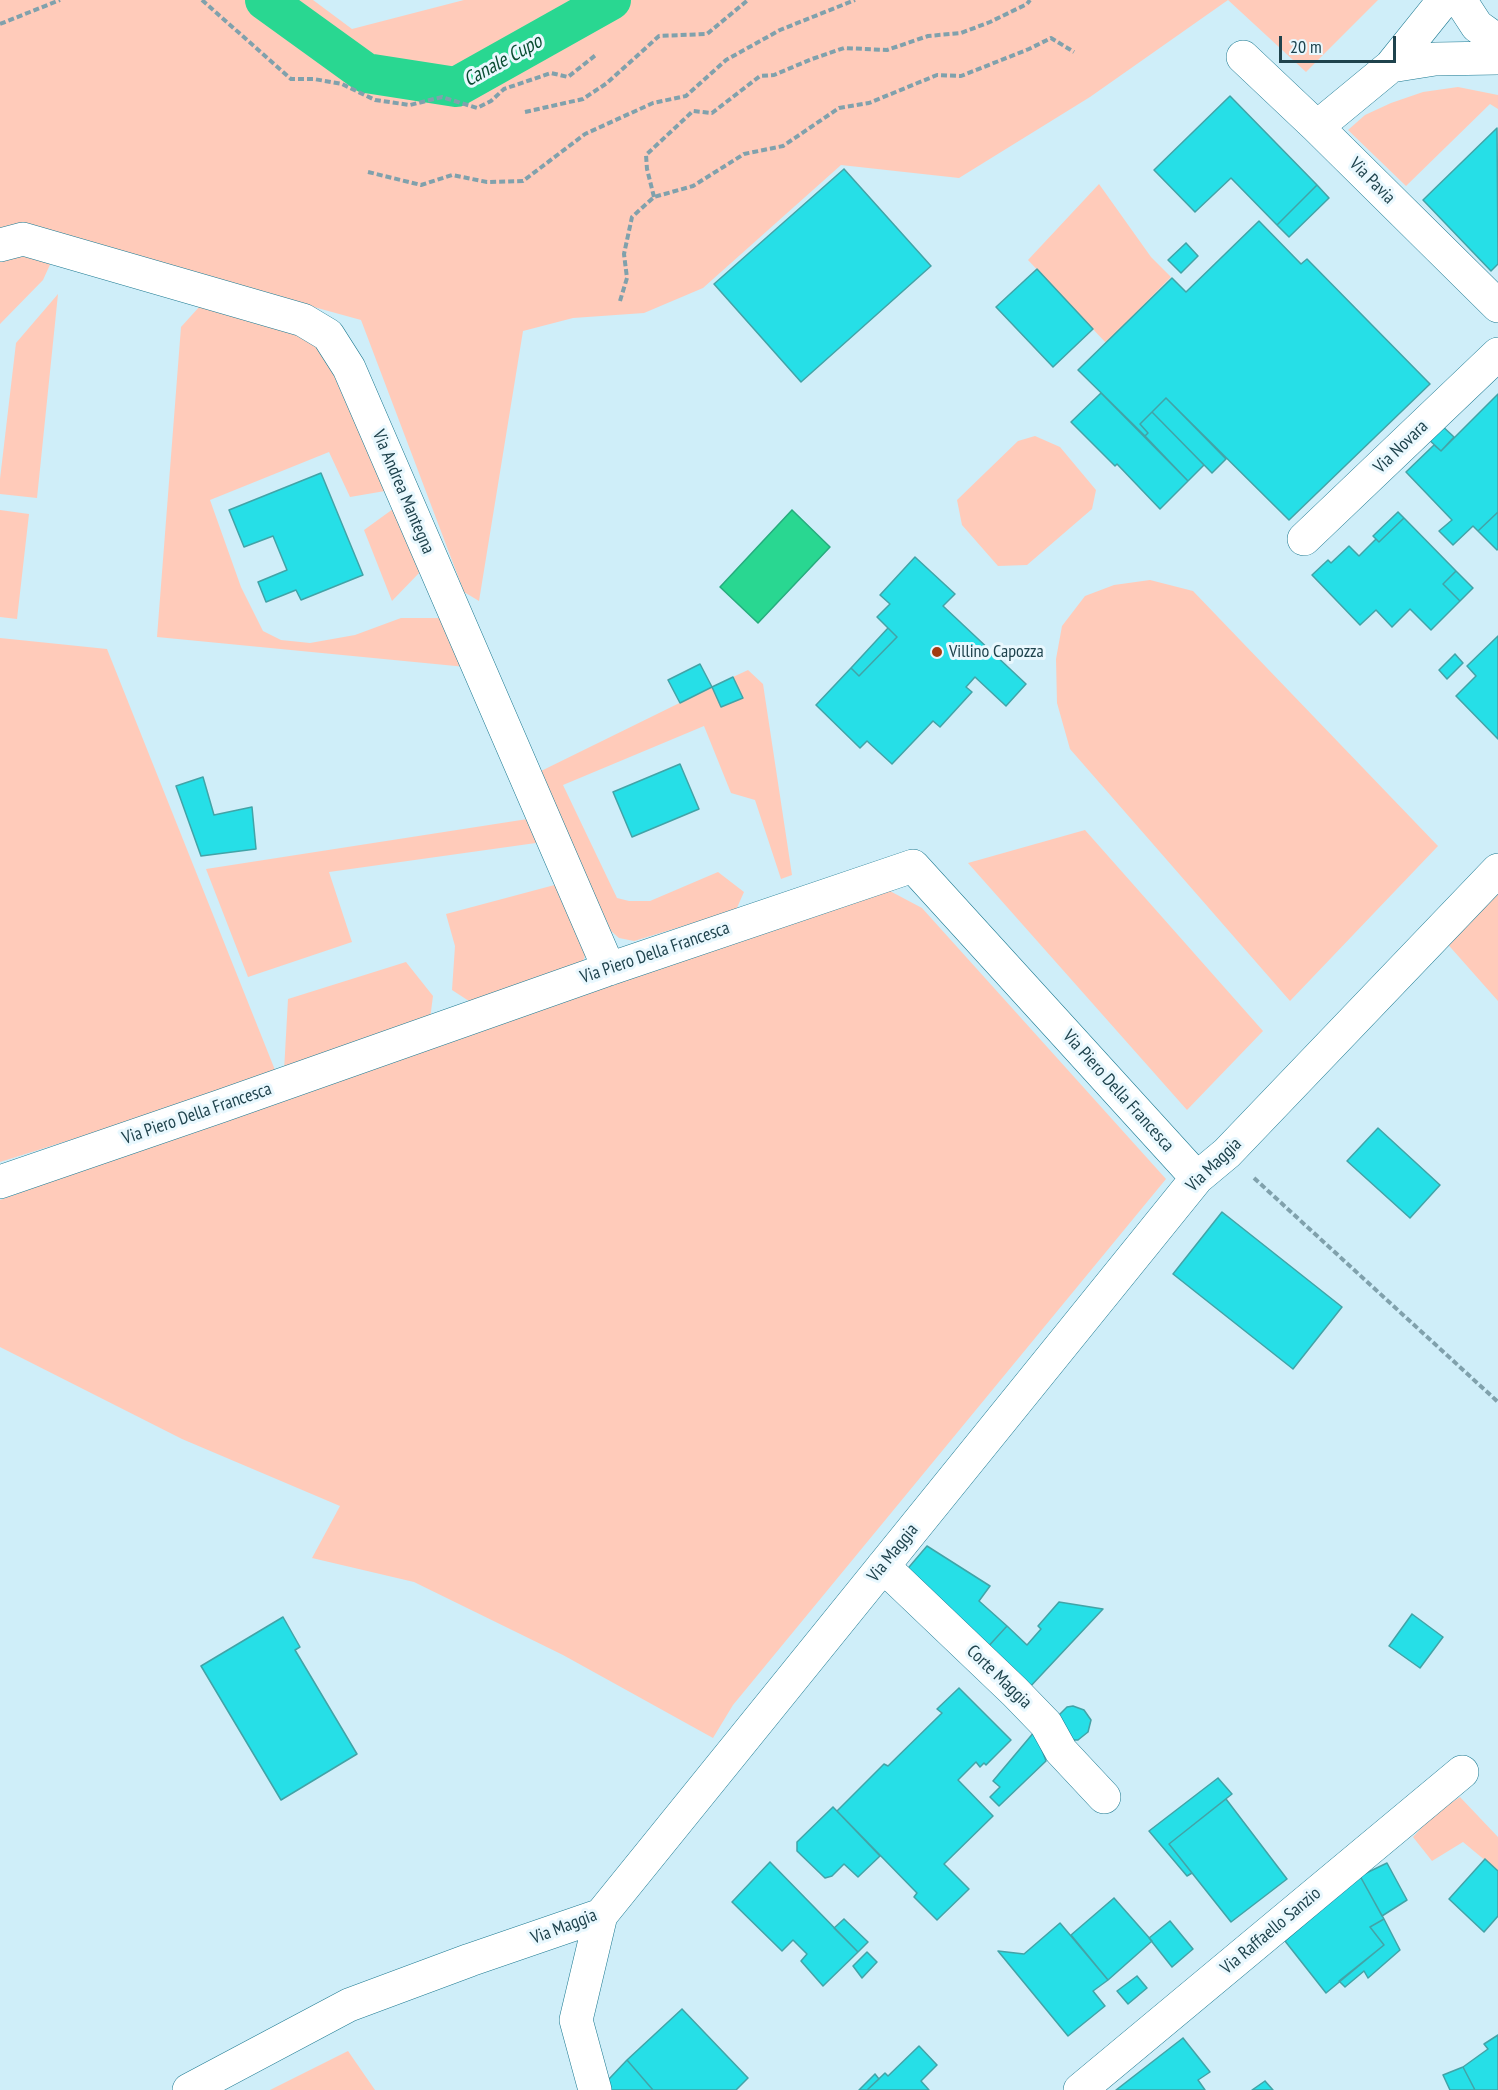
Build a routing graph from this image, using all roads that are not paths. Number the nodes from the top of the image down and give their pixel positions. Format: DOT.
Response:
graph roads {
  1 [pos="1444,0"];
  2 [pos="1460,0"];
  3 [pos="1498,41"];
  4 [pos="1243,57"];
  5 [pos="1498,57"];
  6 [pos="1391,66"];
  7 [pos="1317,127"];
  8 [pos="0,245"];
  9 [pos="1498,306"];
  10 [pos="1498,354"];
  11 [pos="1304,539"];
  12 [pos="1498,870"];
  13 [pos="609,969"];
  14 [pos="1197,1178"];
  15 [pos="0,1182"];
  16 [pos="883,1566"];
  17 [pos="1462,1772"];
  18 [pos="1104,1797"];
  19 [pos="601,1915"];
  20 [pos="189,2090"];
  21 [pos="595,2090"];
  22 [pos="1080,2090"];
  1 -- 6 [label="street"];
  2 -- 3 [label="street"];
  4 -- 7 [label="street, Via Pavia"];
  5 -- 6 [label="street"];
  6 -- 7 [label="street"];
  7 -- 9 [label="street, Via Pavia"];
  8 -- 13 [label="street, Via Andrea Mantegna"];
  10 -- 11 [label="street, Via Novara"];
  12 -- 14 [label="street, Via Maggia"];
  13 -- 14 [label="street, Via Piero Della Francesca"];
  13 -- 15 [label="street, Via Piero Della Francesca"];
  14 -- 16 [label="street, Via Maggia"];
  16 -- 18 [label="street, Corte Maggia"];
  16 -- 19 [label="street, Via Maggia"];
  17 -- 22 [label="street, Via Raffaello Sanzio"];
  19 -- 20 [label="street, Via Maggia"];
  19 -- 21 [label="street"];
}
